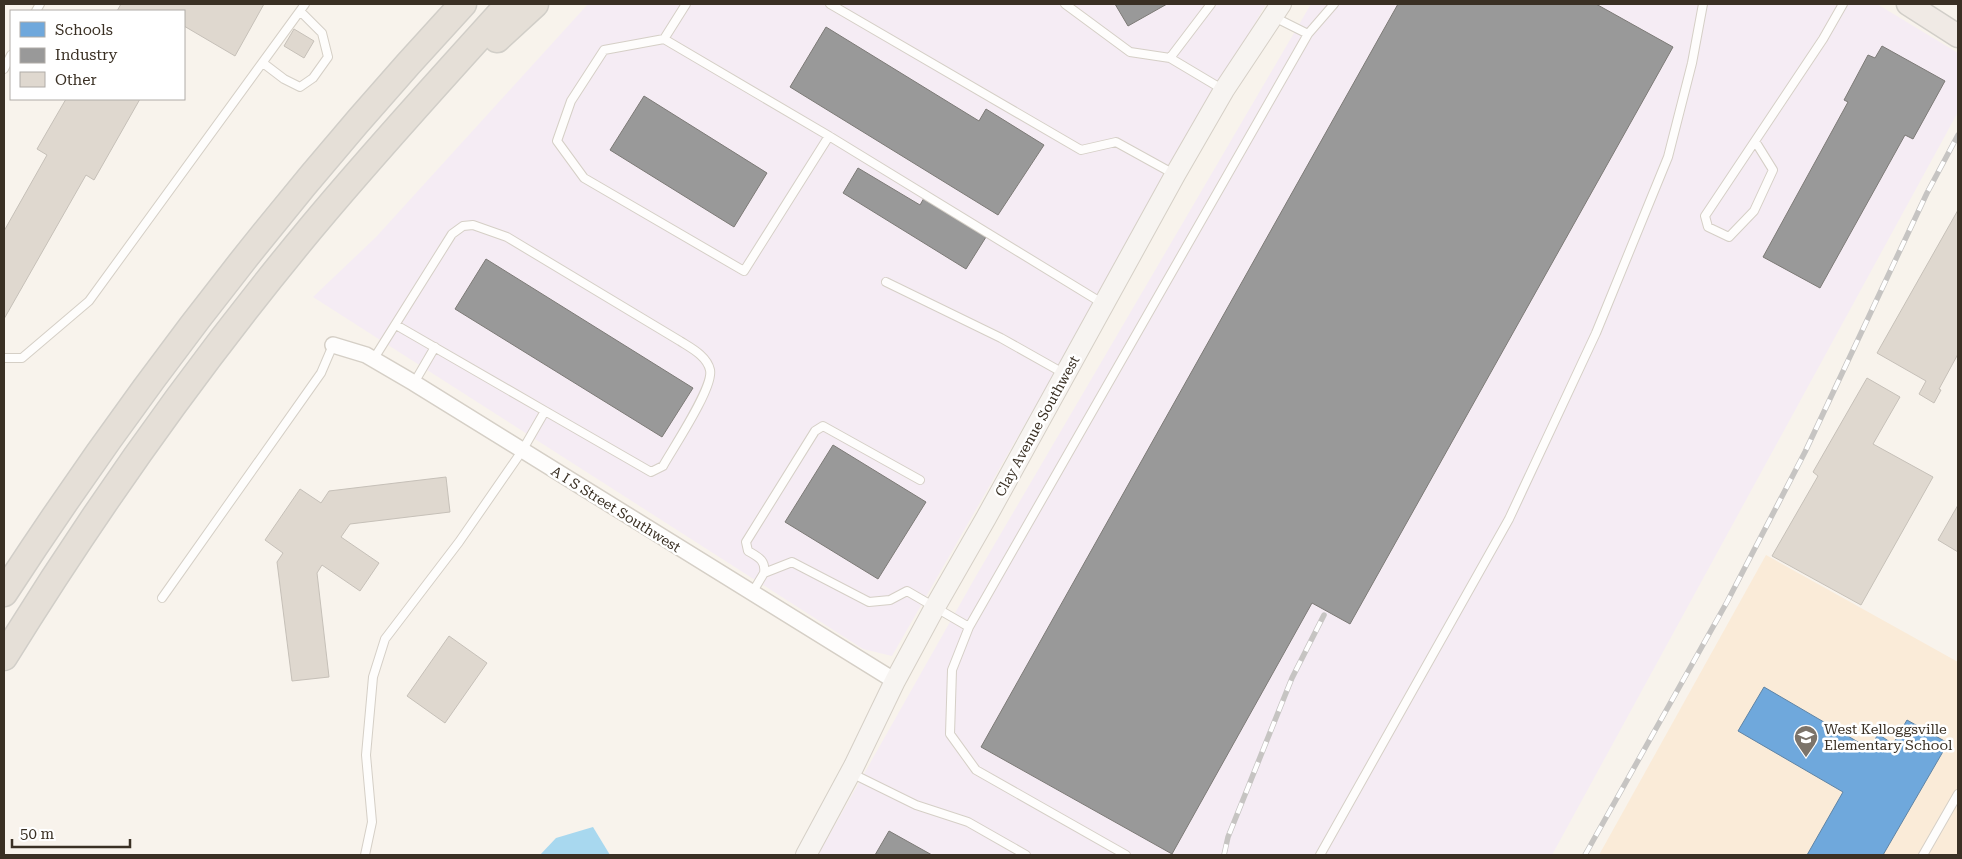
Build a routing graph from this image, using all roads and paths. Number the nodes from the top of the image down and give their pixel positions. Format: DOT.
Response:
graph roads {
  1 [pos="305,4"];
  2 [pos="446,4"];
  3 [pos="463,4"];
  4 [pos="509,4"];
  5 [pos="535,4"];
  6 [pos="686,4"];
  7 [pos="830,4"];
  8 [pos="1065,4"];
  9 [pos="1211,4"];
  10 [pos="1334,4"];
  11 [pos="1703,4"];
  12 [pos="1843,4"];
  13 [pos="1908,4"];
  14 [pos="1277,10"];
  15 [pos="300,11"];
  16 [pos="1308,34"];
  17 [pos="1958,36"];
  18 [pos="664,39"];
  19 [pos="10,58"];
  20 [pos="1170,58"];
  21 [pos="263,63"];
  22 [pos="4,69"];
  23 [pos="1224,90"];
  24 [pos="829,136"];
  25 [pos="1755,140"];
  26 [pos="384,142"];
  27 [pos="1176,175"];
  28 [pos="286,204"];
  29 [pos="886,282"];
  30 [pos="1104,304"];
  31 [pos="396,325"];
  32 [pos="333,345"];
  33 [pos="435,347"];
  34 [pos="4,358"];
  35 [pos="373,360"];
  36 [pos="1065,374"];
  37 [pos="414,383"];
  38 [pos="545,411"];
  39 [pos="522,451"];
  40 [pos="920,480"];
  41 [pos="764,573"];
  42 [pos="4,593"];
  43 [pos="752,593"];
  44 [pos="162,598"];
  45 [pos="934,607"];
  46 [pos="969,627"];
  47 [pos="4,657"];
  48 [pos="895,681"];
  49 [pos="851,773"];
  50 [pos="1958,794"];
  51 [pos="364,855"];
  52 [pos="806,855"];
  53 [pos="1026,855"];
  54 [pos="1126,855"];
  55 [pos="1320,855"];
  56 [pos="1923,855"];
  1 -- 15 [label="lane"];
  2 -- 28 [label="highway"];
  3 -- 28 [label="highway"];
  4 -- 26 [label="highway"];
  5 -- 26 [label="highway"];
  6 -- 18 [label="lane"];
  7 -- 27 [label="lane"];
  8 -- 20 [label="lane"];
  9 -- 20 [label="lane"];
  10 -- 16 [label="lane"];
  11 -- 55 [label="lane"];
  12 -- 25 [label="lane"];
  13 -- 17 [label="main road"];
  14 -- 16 [label="lane"];
  14 -- 23 [label="street, Clay Avenue Southwest"];
  15 -- 21 [label="lane"];
  15 -- 21 [label="lane"];
  16 -- 46 [label="lane"];
  18 -- 24 [label="lane"];
  18 -- 24 [label="lane"];
  19 -- 22 [label="lane"];
  20 -- 23 [label="lane"];
  21 -- 34 [label="lane"];
  23 -- 27 [label="street, Clay Avenue Southwest"];
  24 -- 30 [label="lane"];
  25 -- 25 [label="lane"];
  26 -- 47 [label="highway"];
  27 -- 30 [label="street, Clay Avenue Southwest"];
  28 -- 42 [label="highway"];
  29 -- 36 [label="lane"];
  30 -- 36 [label="street, Clay Avenue Southwest"];
  31 -- 33 [label="lane"];
  31 -- 35 [label="lane"];
  31 -- 38 [label="lane"];
  32 -- 35 [label="street, A I S Street Southwest"];
  32 -- 44 [label="lane"];
  33 -- 37 [label="lane"];
  33 -- 38 [label="lane"];
  35 -- 37 [label="street, A I S Street Southwest"];
  36 -- 45 [label="street, Clay Avenue Southwest"];
  37 -- 39 [label="street, A I S Street Southwest"];
  38 -- 39 [label="lane"];
  39 -- 43 [label="street, A I S Street Southwest"];
  39 -- 51 [label="lane"];
  40 -- 41 [label="lane"];
  41 -- 43 [label="lane"];
  41 -- 45 [label="lane"];
  43 -- 48 [label="street, A I S Street Southwest"];
  45 -- 46 [label="lane"];
  45 -- 48 [label="street, Clay Avenue Southwest"];
  46 -- 54 [label="lane"];
  48 -- 49 [label="street, Clay Avenue Southwest"];
  49 -- 52 [label="street, Clay Avenue Southwest"];
  49 -- 53 [label="lane"];
  50 -- 56 [label="lane"];
}
